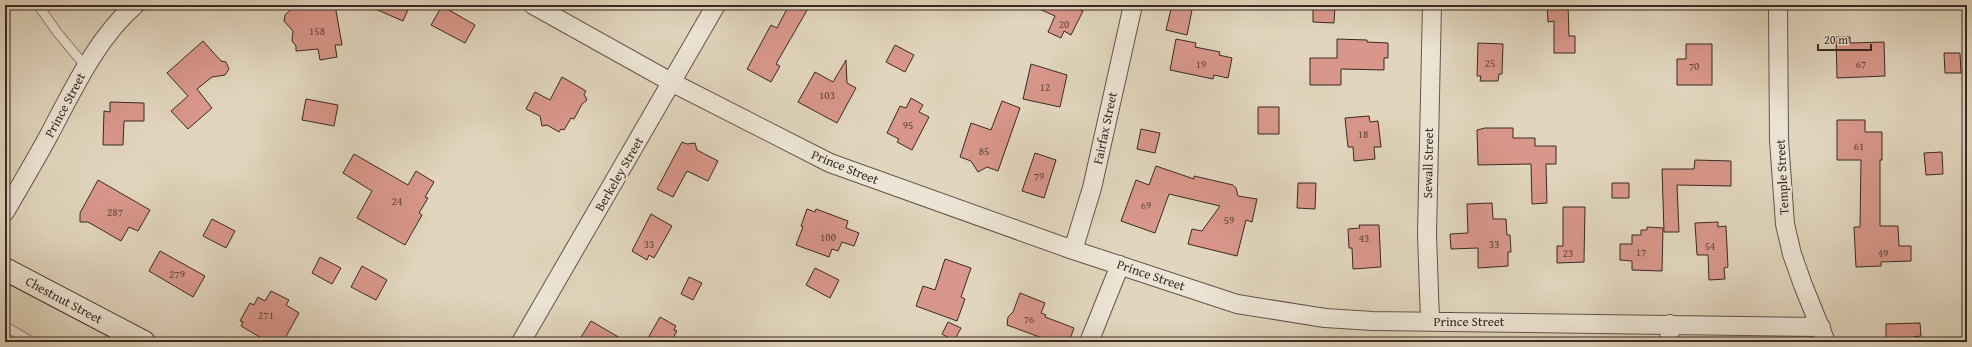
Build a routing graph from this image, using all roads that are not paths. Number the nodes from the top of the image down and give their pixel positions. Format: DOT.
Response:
graph roads {
  1 [pos="38,5"];
  2 [pos="135,5"];
  3 [pos="534,5"];
  4 [pos="716,5"];
  5 [pos="1133,5"];
  6 [pos="1432,5"];
  7 [pos="1778,5"];
  8 [pos="86,67"];
  9 [pos="671,82"];
  10 [pos="5,212"];
  11 [pos="1073,250"];
  12 [pos="1120,265"];
  13 [pos="5,269"];
  14 [pos="1430,321"];
  15 [pos="1670,324"];
  16 [pos="5,326"];
  17 [pos="1823,335"];
  18 [pos="130,339"];
  19 [pos="32,342"];
  20 [pos="521,342"];
  21 [pos="1089,342"];
  22 [pos="1669,342"];
  1 -- 8 [label="lane"];
  2 -- 8 [label="street, Prince Street"];
  3 -- 9 [label="street, Prince Street"];
  4 -- 9 [label="street, Berkeley Street"];
  5 -- 11 [label="street, Fairfax Street"];
  6 -- 14 [label="street, Sewall Street"];
  7 -- 17 [label="street, Temple Street"];
  8 -- 10 [label="street, Prince Street"];
  9 -- 11 [label="street, Prince Street"];
  9 -- 20 [label="street, Berkeley Street"];
  11 -- 12 [label="street, Prince Street"];
  12 -- 14 [label="street, Prince Street"];
  12 -- 21 [label="street"];
  13 -- 18 [label="main road, Chestnut Street"];
  14 -- 15 [label="street, Prince Street"];
  15 -- 17 [label="street, Prince Street"];
  15 -- 22 [label="street"];
  16 -- 19 [label="lane"];
}
